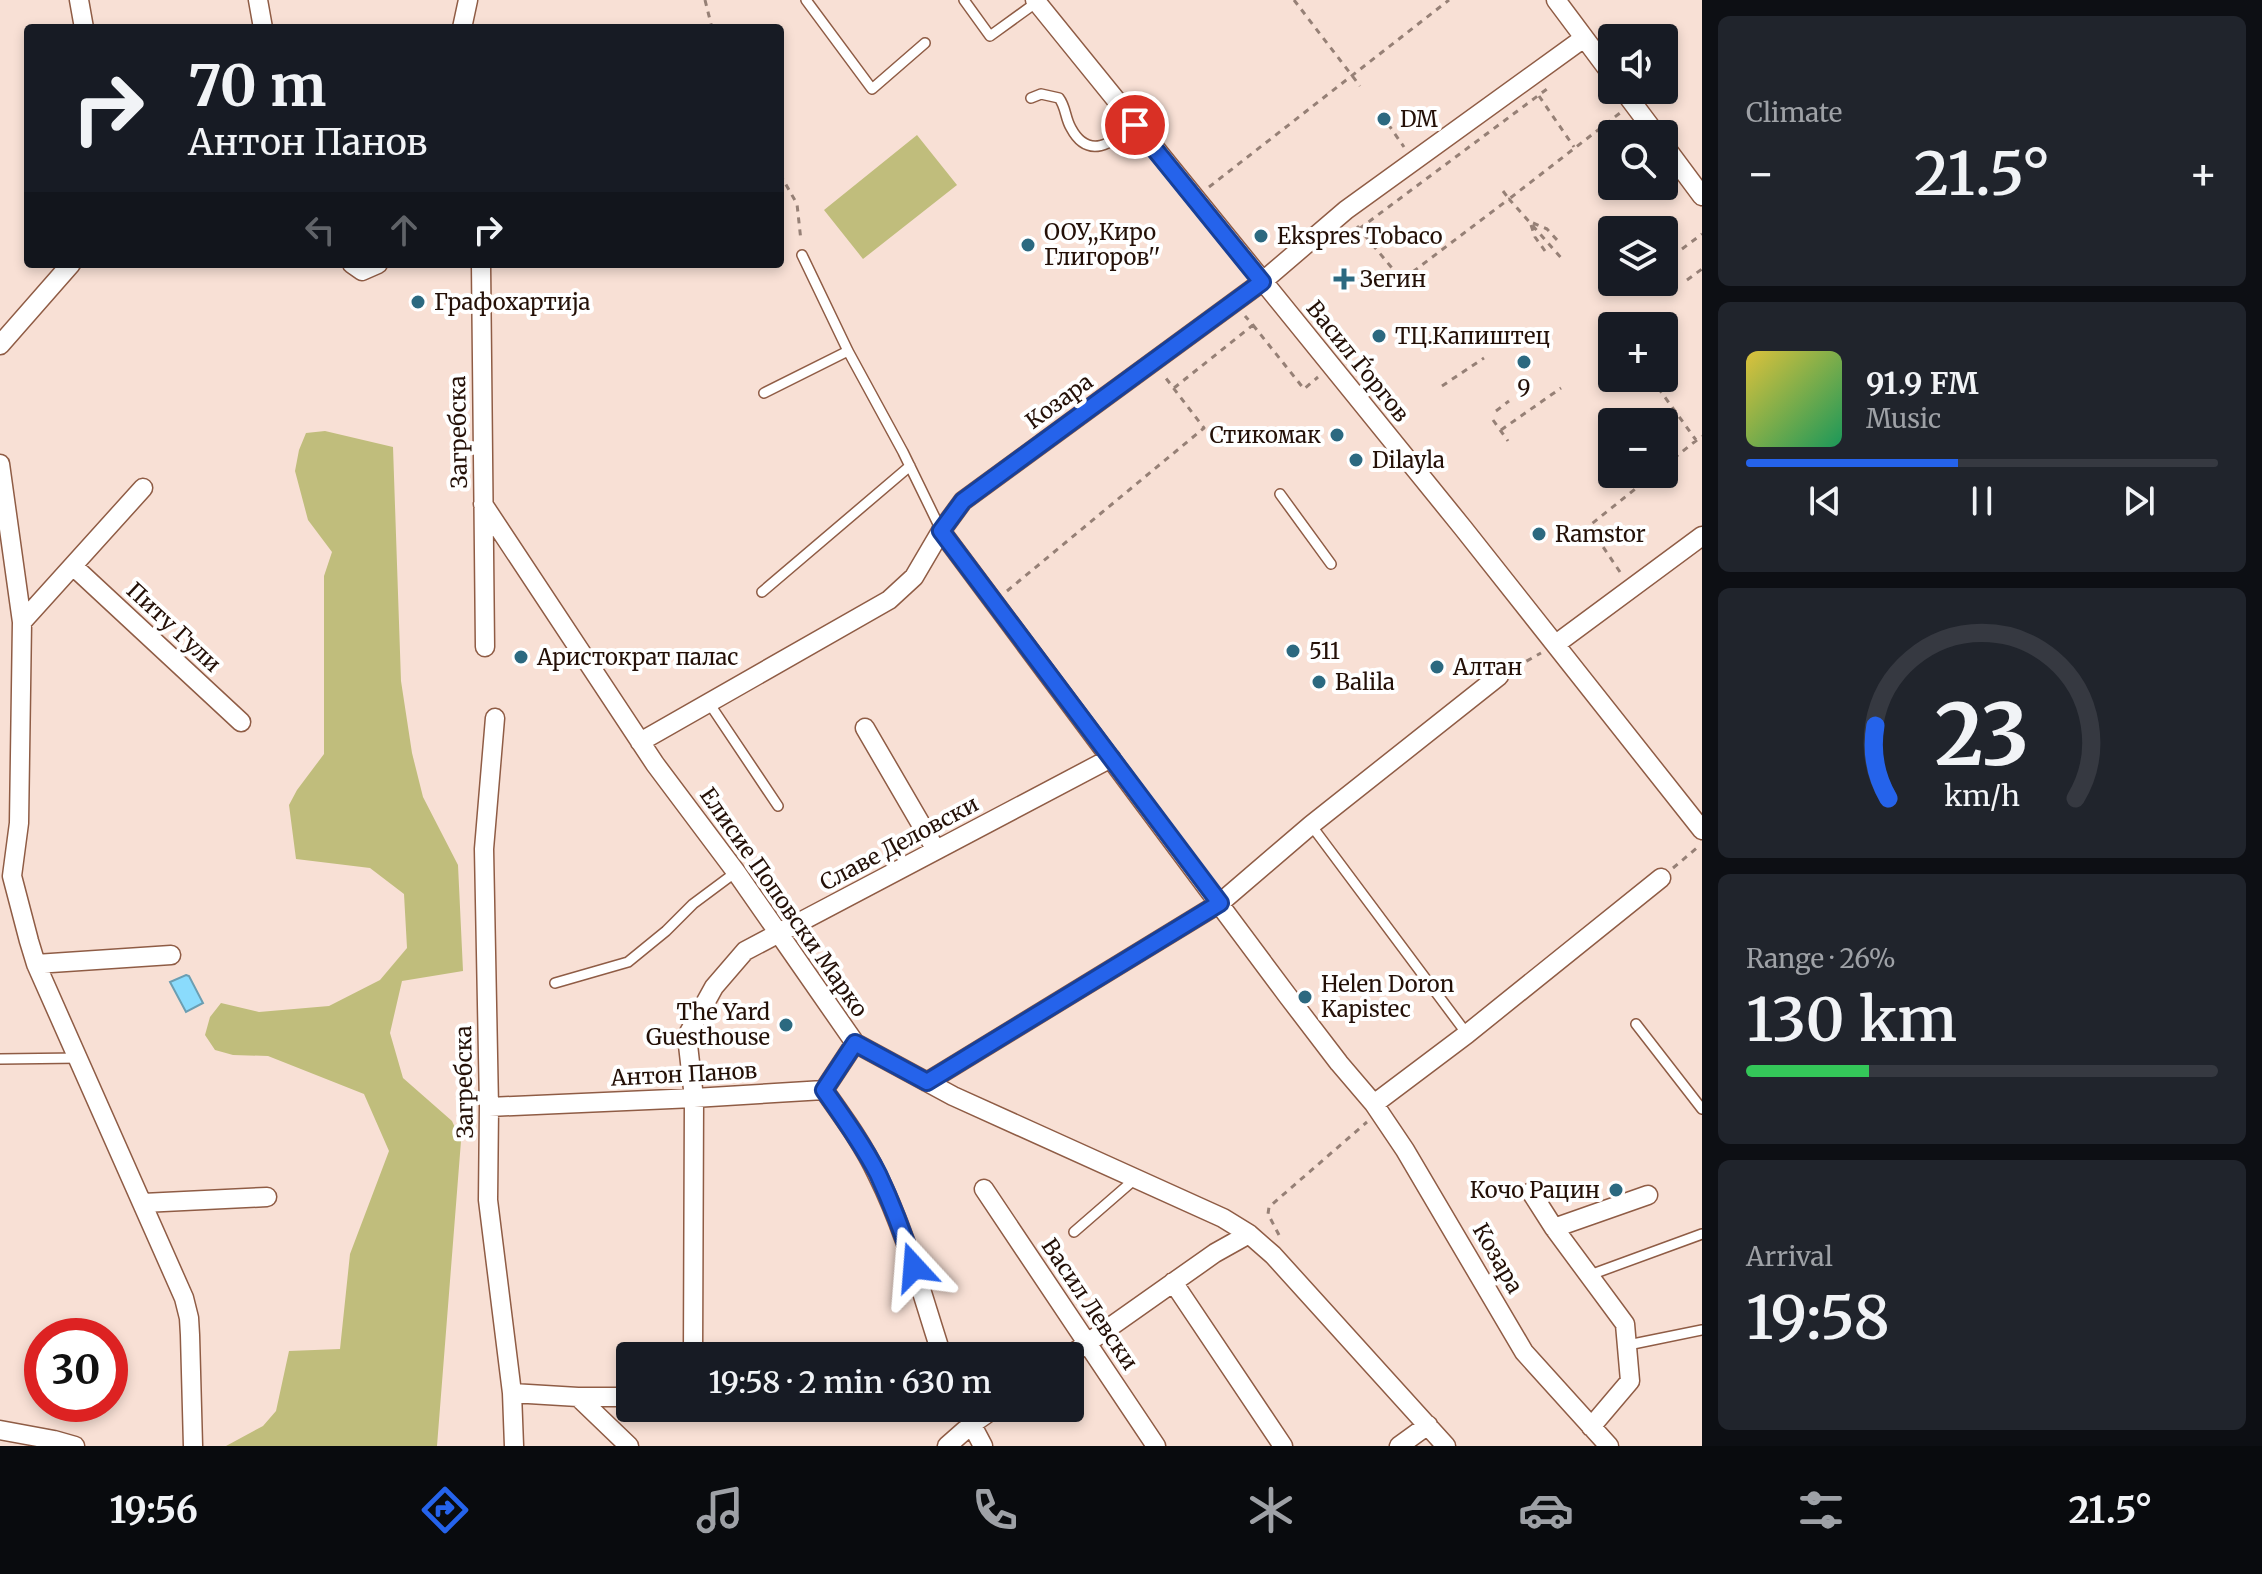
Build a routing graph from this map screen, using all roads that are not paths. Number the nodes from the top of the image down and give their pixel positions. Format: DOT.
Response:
graph roads {
  1 [pos="79,0"];
  2 [pos="258,0"];
  3 [pos="470,0"];
  4 [pos="806,0"];
  5 [pos="964,0"];
  6 [pos="1556,0"];
  7 [pos="1036,1"];
  8 [pos="83,24"];
  9 [pos="262,24"];
  10 [pos="463,24"];
  11 [pos="473,24"];
  12 [pos="1584,38"];
  13 [pos="925,43"];
  14 [pos="1598,56"];
  15 [pos="1031,98"];
  16 [pos="1633,104"];
  17 [pos="1645,120"];
  18 [pos="1135,125"];
  19 [pos="1678,164"];
  20 [pos="1702,196"];
  21 [pos="802,255"];
  22 [pos="67,268"];
  23 [pos="481,268"];
  24 [pos="1262,282"];
  25 [pos="0,345"];
  26 [pos="848,351"];
  27 [pos="764,393"];
  28 [pos="0,464"];
  29 [pos="910,466"];
  30 [pos="143,488"];
  31 [pos="1280,494"];
  32 [pos="483,504"];
  33 [pos="941,531"];
  34 [pos="1702,536"];
  35 [pos="6,553"];
  36 [pos="1331,564"];
  37 [pos="73,566"];
  38 [pos="762,592"];
  39 [pos="22,622"];
  40 [pos="1556,644"];
  41 [pos="485,647"];
  42 [pos="1499,676"];
  43 [pos="709,703"];
  44 [pos="495,718"];
  45 [pos="241,722"];
  46 [pos="865,728"];
  47 [pos="640,742"];
  48 [pos="1111,758"];
  49 [pos="778,806"];
  50 [pos="1311,825"];
  51 [pos="1702,830"];
  52 [pos="936,850"];
  53 [pos="736,872"];
  54 [pos="6,873"];
  55 [pos="1661,878"];
  56 [pos="1220,903"];
  57 [pos="778,934"];
  58 [pos="171,955"];
  59 [pos="36,964"];
  60 [pos="555,983"];
  61 [pos="1636,1024"];
  62 [pos="1467,1034"];
  63 [pos="855,1043"];
  64 [pos="80,1058"];
  65 [pos="0,1059"];
  66 [pos="927,1082"];
  67 [pos="824,1090"];
  68 [pos="694,1098"];
  69 [pos="489,1107"];
  70 [pos="1376,1108"];
  71 [pos="1702,1109"];
  72 [pos="1136,1178"];
  73 [pos="984,1189"];
  74 [pos="1531,1192"];
  75 [pos="1648,1195"];
  76 [pos="267,1197"];
  77 [pos="143,1203"];
  78 [pos="1554,1228"];
  79 [pos="1074,1232"];
  80 [pos="1249,1234"];
  81 [pos="1702,1234"];
  82 [pos="1590,1275"];
  83 [pos="1173,1282"];
  84 [pos="1702,1330"];
  85 [pos="693,1342"];
  86 [pos="937,1342"];
  87 [pos="1087,1344"];
  88 [pos="1628,1345"];
  89 [pos="1084,1346"];
  90 [pos="512,1393"];
  91 [pos="578,1397"];
  92 [pos="616,1397"];
  93 [pos="964,1422"];
  94 [pos="971,1422"];
  95 [pos="1428,1425"];
  96 [pos="1591,1427"];
  97 [pos="0,1430"];
  98 [pos="948,1445"];
  99 [pos="75,1446"];
  100 [pos="193,1446"];
  101 [pos="514,1446"];
  102 [pos="629,1446"];
  103 [pos="983,1446"];
  104 [pos="1156,1446"];
  105 [pos="1283,1446"];
  106 [pos="1399,1446"];
  107 [pos="1446,1446"];
  108 [pos="1609,1446"];
  1 -- 8 [label="street"];
  2 -- 9 [label="street"];
  3 -- 10 [label="street"];
  3 -- 11 [label="street"];
  4 -- 13 [label="lane"];
  5 -- 7 [label="lane"];
  6 -- 12 [label="street"];
  7 -- 18 [label="street, Васил Ѓоргов"];
  12 -- 14 [label="street"];
  12 -- 24 [label="street, Козара"];
  15 -- 18 [label="lane"];
  16 -- 17 [label="street"];
  18 -- 24 [label="street, Васил Ѓоргов"];
  19 -- 20 [label="street"];
  21 -- 26 [label="lane"];
  22 -- 25 [label="street"];
  23 -- 32 [label="street, Загребска"];
  24 -- 33 [label="street, Козара"];
  24 -- 40 [label="street, Васил Ѓоргов"];
  26 -- 27 [label="lane"];
  26 -- 29 [label="lane"];
  28 -- 35 [label="street"];
  29 -- 33 [label="lane"];
  29 -- 38 [label="lane"];
  30 -- 37 [label="street"];
  31 -- 36 [label="lane"];
  32 -- 41 [label="street, Загребска"];
  32 -- 47 [label="street, Елисие Поповски Марко"];
  33 -- 43 [label="street"];
  33 -- 48 [label="street, Козара"];
  34 -- 40 [label="street"];
  35 -- 39 [label="street"];
  37 -- 39 [label="street"];
  37 -- 45 [label="street, Питу Гули"];
  39 -- 54 [label="street"];
  40 -- 51 [label="street, Васил Ѓоргов"];
  42 -- 50 [label="street"];
  43 -- 47 [label="street"];
  43 -- 49 [label="lane"];
  44 -- 69 [label="street, Загребска"];
  46 -- 52 [label="street"];
  47 -- 53 [label="street, Елисие Поповски Марко"];
  48 -- 52 [label="street, Славе Деловски"];
  48 -- 56 [label="street, Козара"];
  50 -- 56 [label="street"];
  50 -- 62 [label="lane"];
  52 -- 57 [label="street, Славе Деловски"];
  53 -- 57 [label="street, Елисие Поповски Марко"];
  53 -- 60 [label="lane"];
  54 -- 59 [label="street"];
  55 -- 62 [label="street"];
  56 -- 66 [label="street"];
  56 -- 70 [label="street, Козара"];
  57 -- 63 [label="street, Елисие Поповски Марко"];
  57 -- 68 [label="street, Славе Деловски"];
  58 -- 59 [label="street"];
  59 -- 64 [label="street"];
  61 -- 71 [label="lane"];
  62 -- 70 [label="street"];
  63 -- 66 [label="street, Елисие Поповски Марко"];
  63 -- 67 [label="street"];
  64 -- 65 [label="lane"];
  64 -- 77 [label="street"];
  66 -- 72 [label="street, Елисие Поповски Марко"];
  67 -- 68 [label="street, Антон Панов"];
  67 -- 86 [label="street"];
  68 -- 69 [label="street, Антон Панов"];
  68 -- 85 [label="street, Славе Деловски"];
  69 -- 90 [label="street, Загребска"];
  70 -- 96 [label="street, Козара"];
  72 -- 79 [label="lane"];
  72 -- 80 [label="street, Елисие Поповски Марко"];
  73 -- 87 [label="street, Васил Левски"];
  74 -- 78 [label="street"];
  75 -- 78 [label="street"];
  76 -- 77 [label="street"];
  77 -- 100 [label="street"];
  78 -- 82 [label="street"];
  80 -- 83 [label="street"];
  80 -- 95 [label="street, Елисие Поповски Марко"];
  81 -- 82 [label="lane"];
  82 -- 88 [label="street"];
  83 -- 87 [label="street"];
  83 -- 105 [label="street"];
  84 -- 88 [label="lane"];
  87 -- 89 [label="street"];
  87 -- 104 [label="street, Васил Левски"];
  88 -- 96 [label="street"];
  90 -- 91 [label="street"];
  90 -- 101 [label="street, Загребска"];
  91 -- 92 [label="street"];
  91 -- 102 [label="street"];
  93 -- 98 [label="street"];
  94 -- 103 [label="street"];
  95 -- 106 [label="street"];
  95 -- 107 [label="street, Елисие Поповски Марко"];
  96 -- 108 [label="street, Козара"];
  97 -- 99 [label="street"];
}
